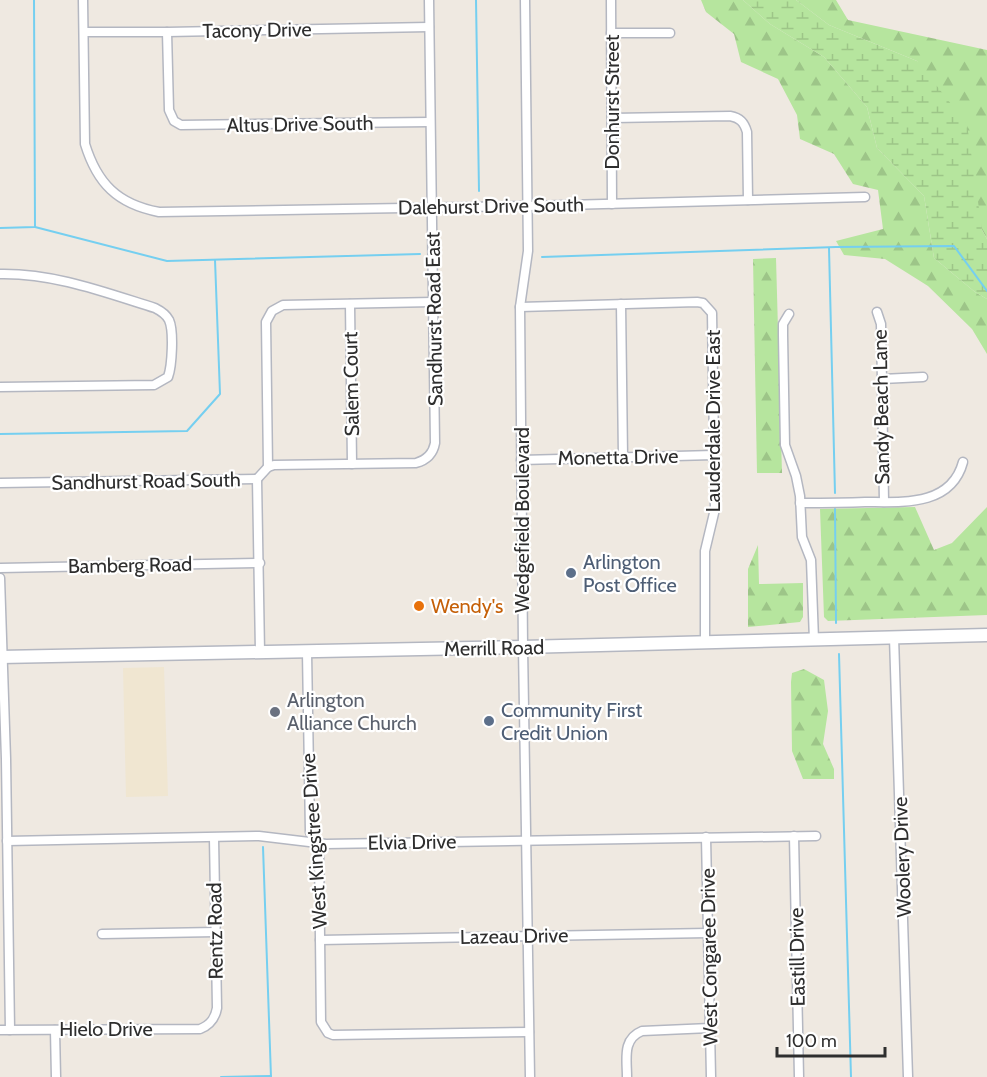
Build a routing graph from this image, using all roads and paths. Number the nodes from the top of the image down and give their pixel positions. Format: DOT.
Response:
graph roads {
  1 [pos="83,0"];
  2 [pos="429,0"];
  3 [pos="525,0"];
  4 [pos="611,0"];
  5 [pos="429,27"];
  6 [pos="84,32"];
  7 [pos="167,32"];
  8 [pos="611,33"];
  9 [pos="670,33"];
  10 [pos="613,118"];
  11 [pos="430,122"];
  12 [pos="865,197"];
  13 [pos="748,200"];
  14 [pos="612,204"];
  15 [pos="528,206"];
  16 [pos="432,207"];
  17 [pos="0,274"];
  18 [pos="433,302"];
  19 [pos="350,304"];
  20 [pos="621,304"];
  21 [pos="520,307"];
  22 [pos="877,312"];
  23 [pos="789,314"];
  24 [pos="923,378"];
  25 [pos="882,379"];
  26 [pos="0,387"];
  27 [pos="714,455"];
  28 [pos="429,456"];
  29 [pos="623,457"];
  30 [pos="521,460"];
  31 [pos="963,462"];
  32 [pos="351,464"];
  33 [pos="268,466"];
  34 [pos="258,479"];
  35 [pos="0,483"];
  36 [pos="884,502"];
  37 [pos="800,503"];
  38 [pos="260,563"];
  39 [pos="0,568"];
  40 [pos="0,578"];
  41 [pos="987,634"];
  42 [pos="894,637"];
  43 [pos="814,640"];
  44 [pos="705,643"];
  45 [pos="523,647"];
  46 [pos="260,652"];
  47 [pos="307,652"];
  48 [pos="1,657"];
  49 [pos="3,759"];
  50 [pos="794,836"];
  51 [pos="816,836"];
  52 [pos="706,837"];
  53 [pos="214,838"];
  54 [pos="526,840"];
  55 [pos="8,841"];
  56 [pos="314,842"];
  57 [pos="216,932"];
  58 [pos="708,933"];
  59 [pos="102,934"];
  60 [pos="528,936"];
  61 [pos="320,940"];
  62 [pos="210,1023"];
  63 [pos="710,1028"];
  64 [pos="0,1030"];
  65 [pos="10,1030"];
  66 [pos="55,1030"];
  67 [pos="529,1032"];
  68 [pos="56,1077"];
  69 [pos="530,1077"];
  70 [pos="627,1077"];
  71 [pos="711,1077"];
  72 [pos="799,1077"];
  73 [pos="908,1077"];
  1 -- 6 [label="street"];
  2 -- 5 [label="street, Sandhurst Road East"];
  3 -- 15 [label="street, Wedgefield Boulevard"];
  4 -- 8 [label="street, Donhurst Street"];
  5 -- 7 [label="street, Tacony Drive"];
  5 -- 11 [label="street, Sandhurst Road East"];
  6 -- 7 [label="street, Tacony Drive"];
  6 -- 16 [label="street, Dalehurst Drive South"];
  7 -- 11 [label="street, Altus Drive South"];
  8 -- 9 [label="street"];
  8 -- 10 [label="street, Donhurst Street"];
  10 -- 13 [label="street"];
  10 -- 14 [label="street, Donhurst Street"];
  11 -- 16 [label="street, Sandhurst Road East"];
  12 -- 13 [label="street, Dalehurst Drive South"];
  13 -- 14 [label="street, Dalehurst Drive South"];
  14 -- 15 [label="street, Dalehurst Drive South"];
  15 -- 16 [label="street, Dalehurst Drive South"];
  15 -- 21 [label="street, Wedgefield Boulevard"];
  16 -- 18 [label="street, Sandhurst Road East"];
  17 -- 26 [label="street"];
  18 -- 19 [label="street"];
  18 -- 28 [label="street, Sandhurst Road East"];
  19 -- 32 [label="street, Salem Court"];
  19 -- 33 [label="street"];
  20 -- 21 [label="street"];
  20 -- 27 [label="street, Lauderdale Drive East"];
  20 -- 29 [label="street"];
  21 -- 30 [label="street, Wedgefield Boulevard"];
  22 -- 25 [label="street, Sandy Beach Lane"];
  23 -- 37 [label="street"];
  24 -- 25 [label="street"];
  25 -- 36 [label="street, Sandy Beach Lane"];
  27 -- 29 [label="street, Monetta Drive"];
  27 -- 44 [label="street, Lauderdale Drive East"];
  28 -- 32 [label="street, Sandhurst Road South"];
  29 -- 30 [label="street, Monetta Drive"];
  30 -- 45 [label="street, Wedgefield Boulevard"];
  31 -- 36 [label="street"];
  32 -- 33 [label="street, Sandhurst Road South"];
  33 -- 34 [label="street, Sandhurst Road South"];
  34 -- 35 [label="street, Sandhurst Road South"];
  34 -- 38 [label="street"];
  36 -- 37 [label="street"];
  37 -- 43 [label="street"];
  38 -- 39 [label="street, Bamberg Road"];
  38 -- 46 [label="street"];
  40 -- 48 [label="street"];
  41 -- 42 [label="main road, Merrill Road"];
  42 -- 43 [label="main road, Merrill Road"];
  42 -- 73 [label="street, Woolery Drive"];
  43 -- 44 [label="main road, Merrill Road"];
  44 -- 45 [label="main road, Merrill Road"];
  45 -- 47 [label="main road, Merrill Road"];
  45 -- 54 [label="street, Wedgefield Boulevard"];
  46 -- 47 [label="main road, Merrill Road"];
  46 -- 48 [label="main road, Merrill Road"];
  47 -- 56 [label="street, West Kingstree Drive"];
  48 -- 49 [label="street"];
  49 -- 55 [label="street"];
  50 -- 51 [label="street, Elvia Drive"];
  50 -- 52 [label="street, Elvia Drive"];
  50 -- 72 [label="street, Eastill Drive"];
  52 -- 54 [label="street, Elvia Drive"];
  52 -- 58 [label="street, West Congaree Drive"];
  53 -- 55 [label="street, Elvia Drive"];
  53 -- 56 [label="street, Elvia Drive"];
  53 -- 57 [label="street, Rentz Road"];
  54 -- 56 [label="street, Elvia Drive"];
  54 -- 60 [label="street, Wedgefield Boulevard"];
  55 -- 65 [label="street"];
  56 -- 61 [label="street, West Kingstree Drive"];
  57 -- 59 [label="street"];
  57 -- 62 [label="street, Rentz Road"];
  58 -- 60 [label="street, Lazeau Drive"];
  58 -- 63 [label="street, West Congaree Drive"];
  60 -- 61 [label="street, Lazeau Drive"];
  60 -- 67 [label="street, Wedgefield Boulevard"];
  61 -- 67 [label="street, West Kingstree Drive"];
  62 -- 66 [label="street, Hielo Drive"];
  63 -- 70 [label="street"];
  63 -- 71 [label="street, West Congaree Drive"];
  64 -- 65 [label="street, Hielo Drive"];
  65 -- 66 [label="street, Hielo Drive"];
  66 -- 68 [label="street"];
  67 -- 69 [label="street, Wedgefield Boulevard"];
}
